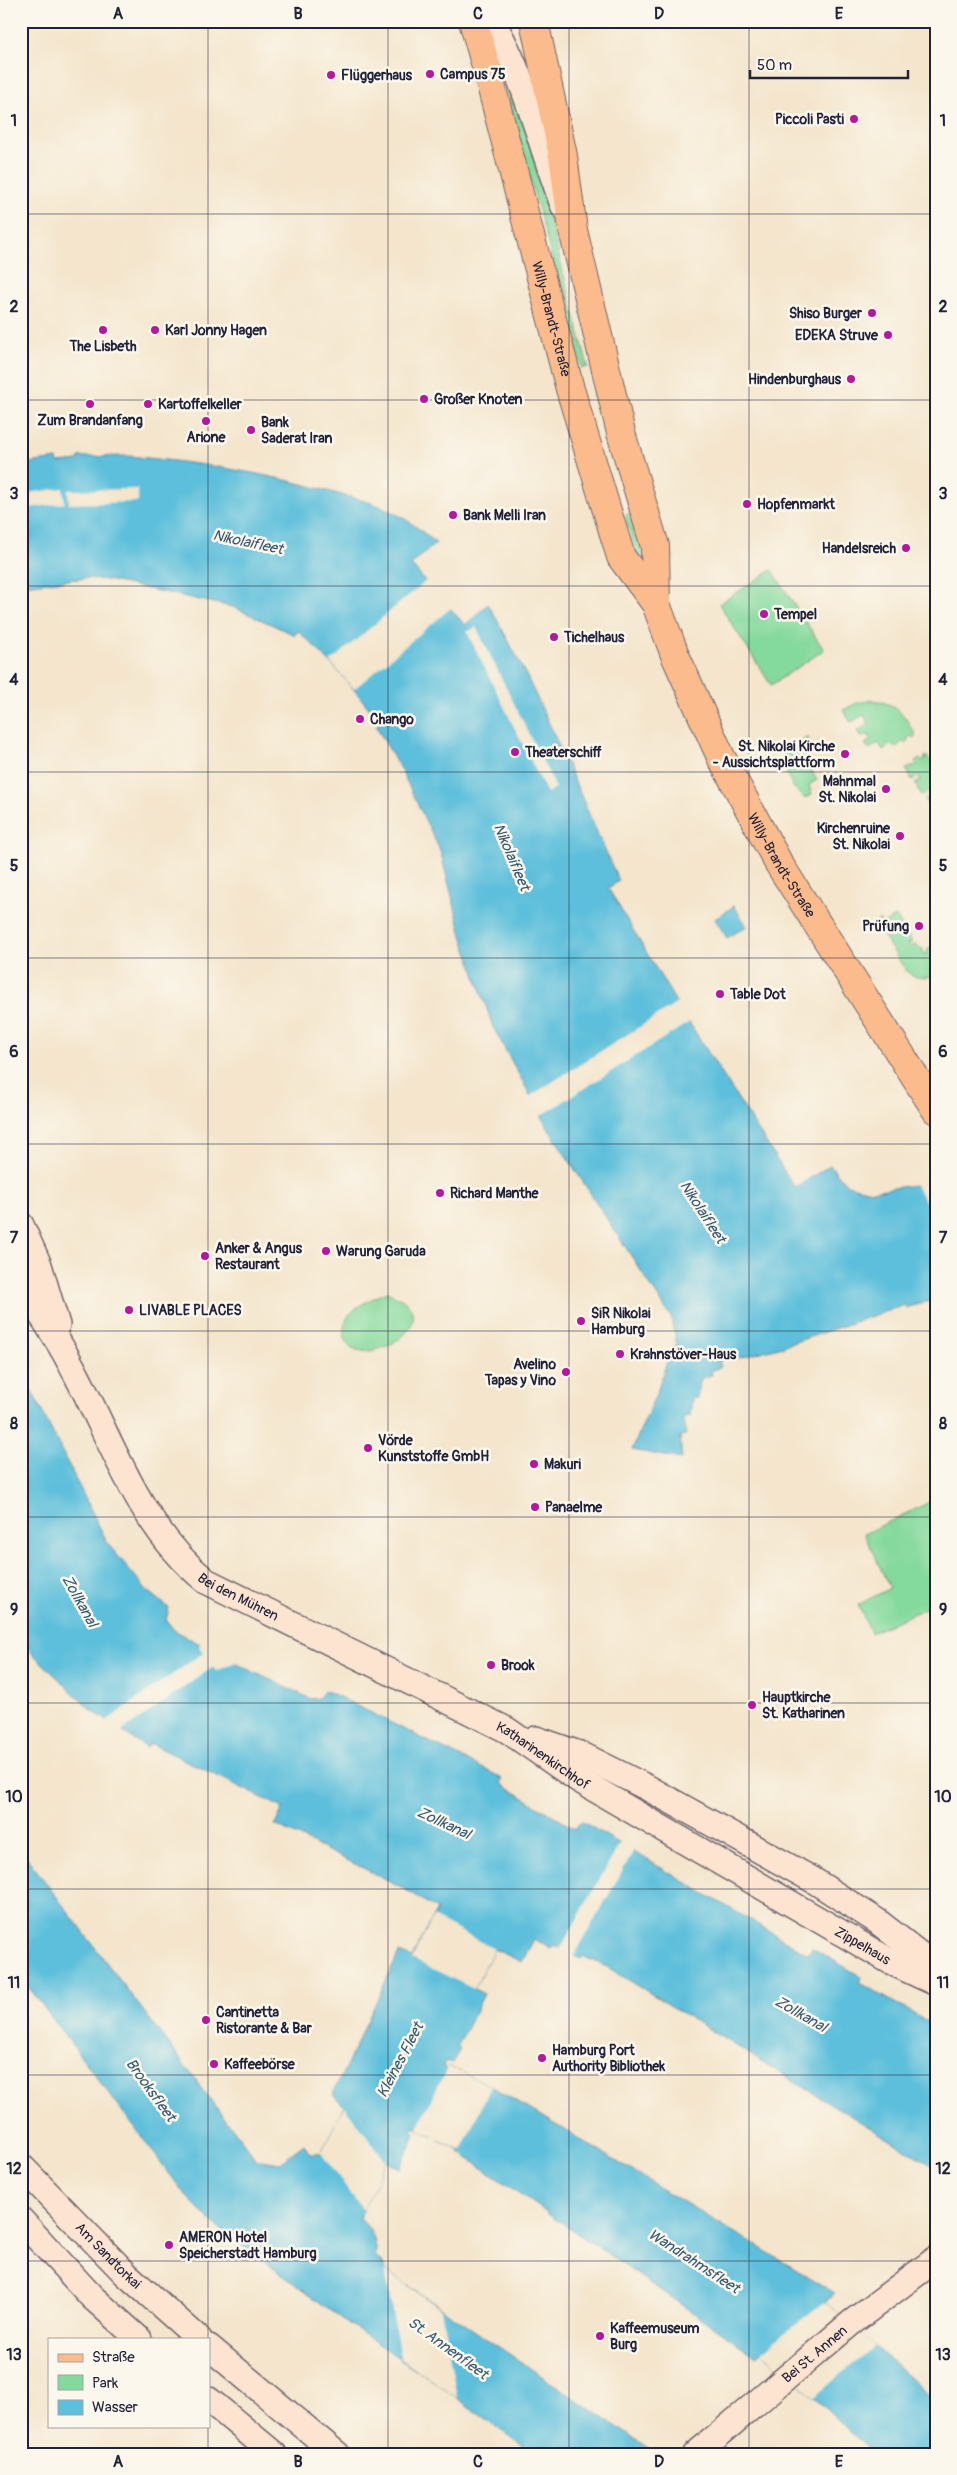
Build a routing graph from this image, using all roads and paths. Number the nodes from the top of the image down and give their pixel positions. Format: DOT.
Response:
graph roads {
  1 [pos="472,21"];
  2 [pos="492,21"];
  3 [pos="534,21"];
  4 [pos="573,230"];
  5 [pos="656,604"];
  6 [pos="936,1110"];
  7 [pos="21,1225"];
  8 [pos="21,1284"];
  9 [pos="68,1359"];
  10 [pos="507,1730"];
  11 [pos="832,1893"];
  12 [pos="792,1904"];
  13 [pos="936,1967"];
  14 [pos="936,1983"];
  15 [pos="21,2166"];
  16 [pos="21,2220"];
  17 [pos="936,2259"];
  18 [pos="138,2338"];
  19 [pos="198,2338"];
  20 [pos="210,2348"];
  21 [pos="210,2401"];
  22 [pos="274,2454"];
  23 [pos="337,2454"];
  24 [pos="696,2454"];
  1 -- 5 [label="main road, Willy-Brandt-Straße"];
  2 -- 4 [label="main road, Willy-Brandt-Straße"];
  3 -- 4 [label="main road, Willy-Brandt-Straße"];
  4 -- 5 [label="main road, Willy-Brandt-Straße"];
  5 -- 6 [label="main road, Willy-Brandt-Straße"];
  7 -- 9 [label="main road, Bei den Mühren"];
  8 -- 9 [label="main road, Bei den Mühren"];
  9 -- 10 [label="main road, Bei den Mühren"];
  10 -- 11 [label="main road, Katharinenkirchhof"];
  10 -- 12 [label="main road, Katharinenkirchhof"];
  11 -- 13 [label="main road, Zippelhaus"];
  12 -- 14 [label="main road, Zippelhaus"];
  15 -- 19 [label="main road, Am Sandtorkai"];
  16 -- 18 [label="main road"];
  17 -- 24 [label="main road, Bei St. Annen"];
  20 -- 23 [label="main road"];
  21 -- 22 [label="main road"];
}
